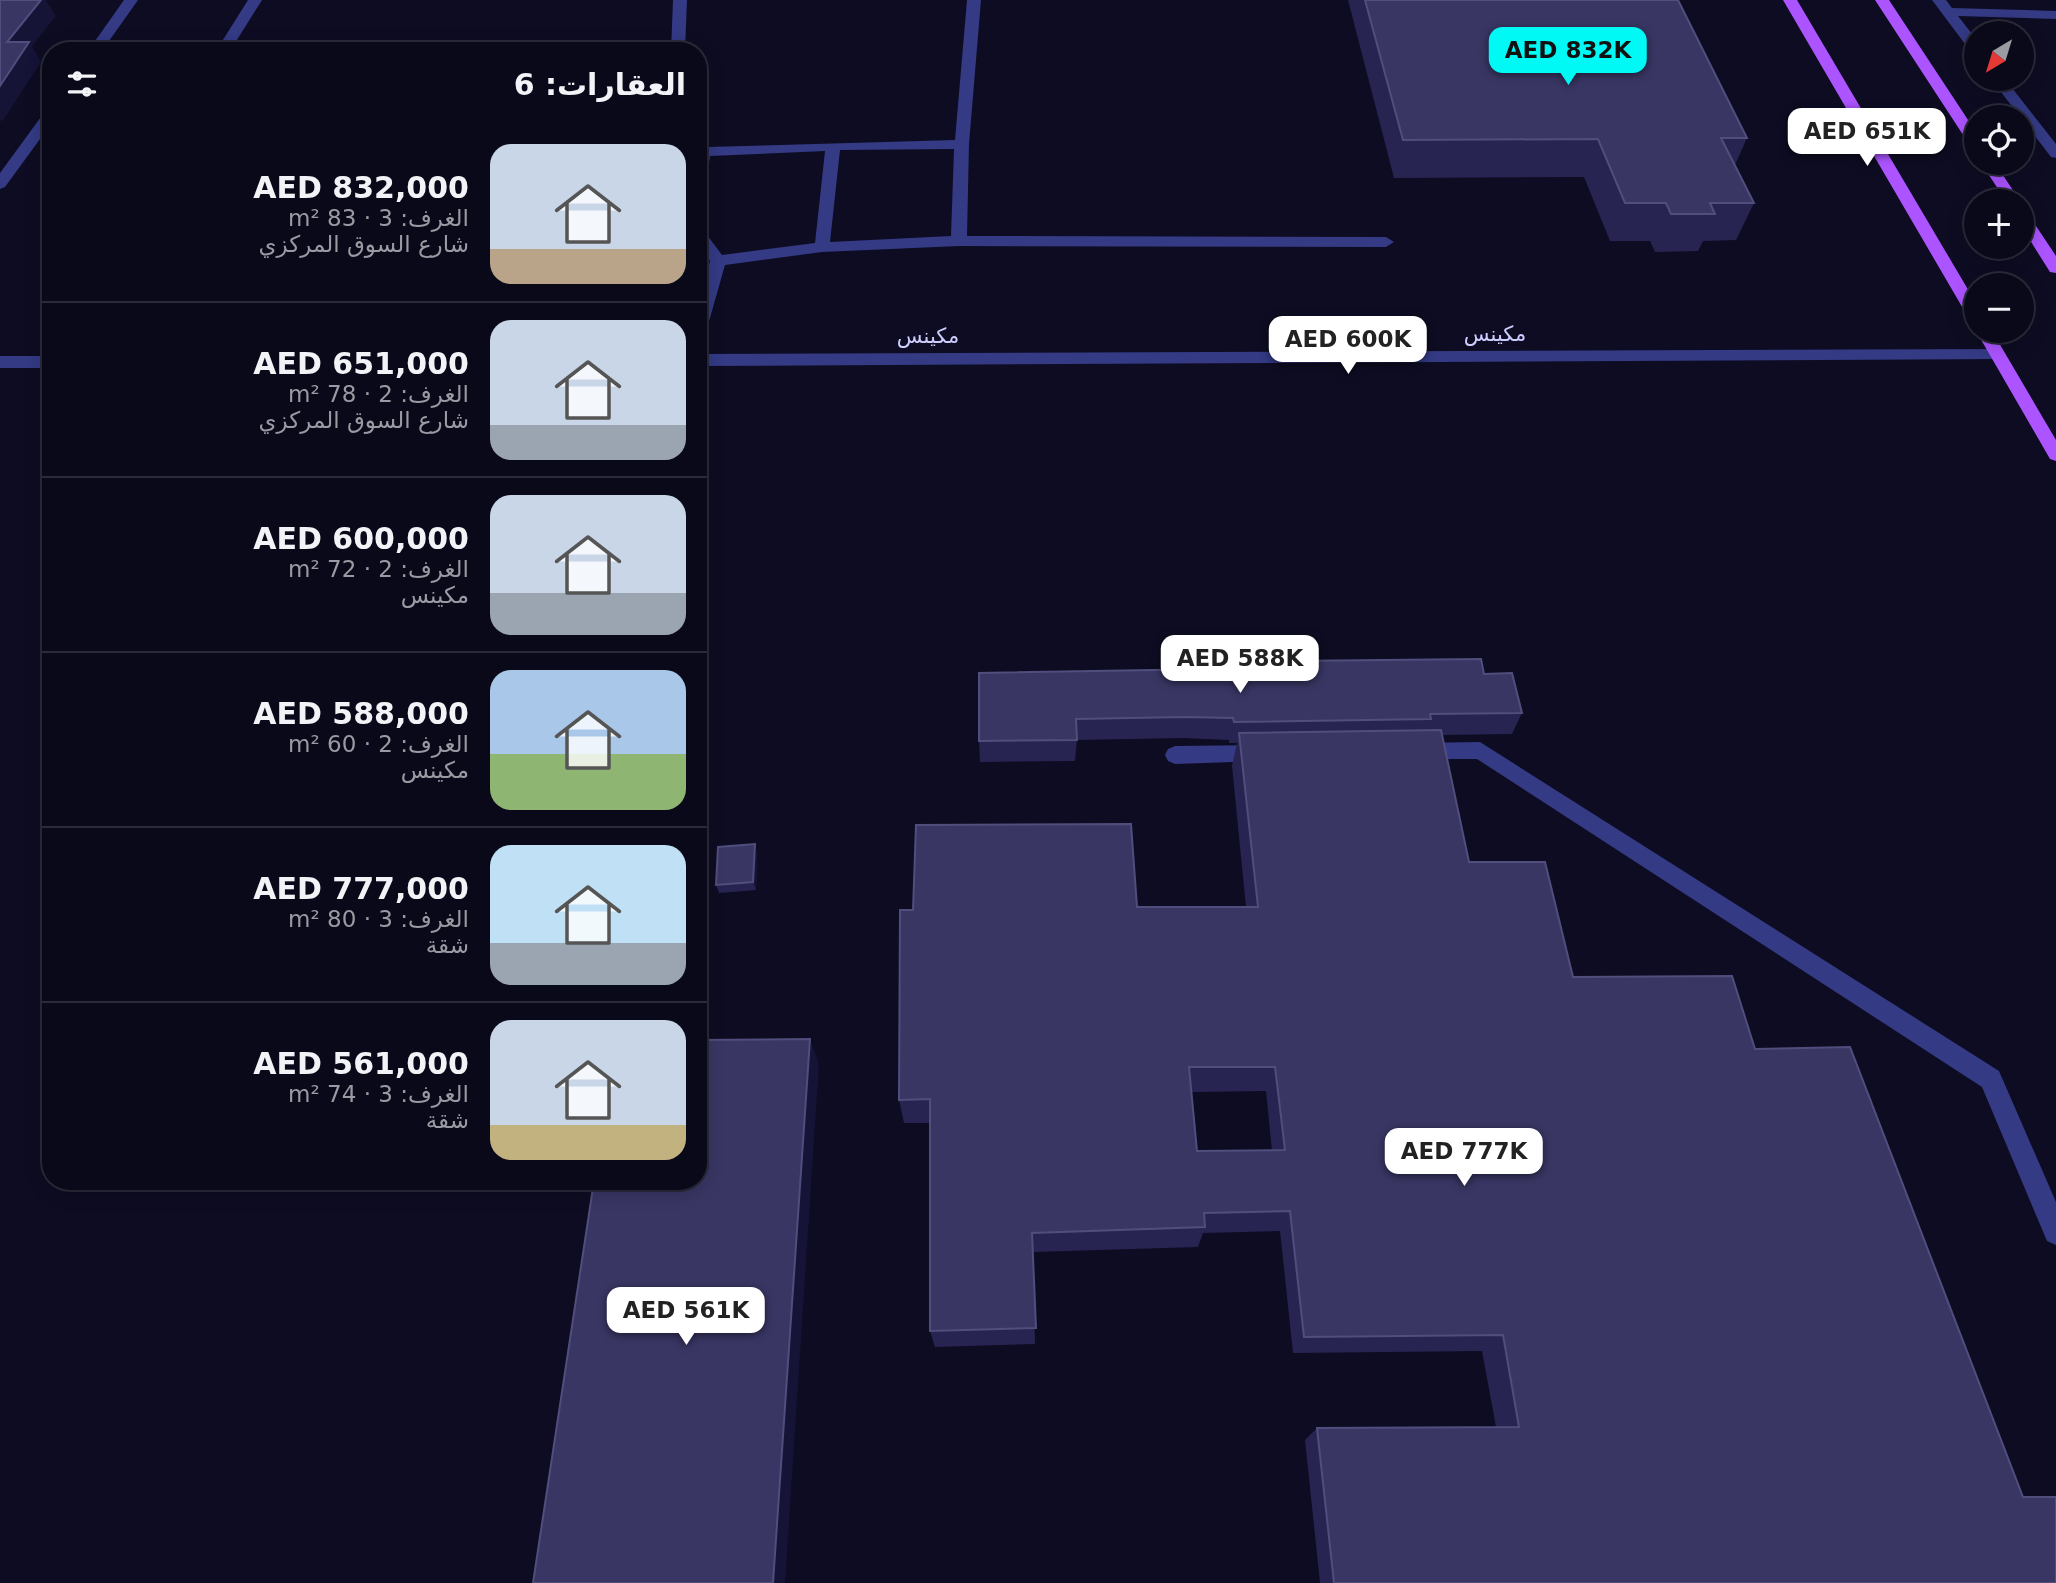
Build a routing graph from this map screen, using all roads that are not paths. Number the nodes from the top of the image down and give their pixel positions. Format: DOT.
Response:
graph roads {
  1 [pos="131,0"];
  2 [pos="255,0"];
  3 [pos="680,0"];
  4 [pos="974,0"];
  5 [pos="1790,0"];
  6 [pos="1882,0"];
  7 [pos="1939,0"];
  8 [pos="1947,12"];
  9 [pos="2056,15"];
  10 [pos="1964,34"];
  11 [pos="101,42"];
  12 [pos="229,42"];
  13 [pos="678,42"];
  14 [pos="2007,91"];
  15 [pos="42,126"];
  16 [pos="1964,126"];
  17 [pos="962,144"];
  18 [pos="833,146"];
  19 [pos="707,148"];
  20 [pos="2056,154"];
  21 [pos="0,184"];
  22 [pos="2034,234"];
  23 [pos="959,240"];
  24 [pos="1386,242"];
  25 [pos="707,246"];
  26 [pos="822,247"];
  27 [pos="718,261"];
  28 [pos="2056,268"];
  29 [pos="1964,297"];
  30 [pos="707,300"];
  31 [pos="1991,343"];
  32 [pos="1998,355"];
  33 [pos="707,360"];
  34 [pos="0,362"];
  35 [pos="42,362"];
  36 [pos="2056,455"];
  37 [pos="1396,752"];
  38 [pos="1286,753"];
  39 [pos="1174,755"];
  40 [pos="2056,1232"];
  1 -- 11 [label="street"];
  2 -- 12 [label="street"];
  3 -- 13 [label="street"];
  4 -- 17 [label="street"];
  5 -- 29 [label="main road"];
  6 -- 16 [label="main road"];
  7 -- 8 [label="street"];
  8 -- 9 [label="street"];
  8 -- 10 [label="street"];
  14 -- 20 [label="street"];
  15 -- 21 [label="street"];
  17 -- 18 [label="street"];
  17 -- 23 [label="street"];
  18 -- 19 [label="street"];
  18 -- 26 [label="street"];
  22 -- 28 [label="main road"];
  23 -- 24 [label="street"];
  23 -- 26 [label="street"];
  25 -- 27 [label="street"];
  26 -- 27 [label="street"];
  27 -- 30 [label="street"];
  31 -- 32 [label="main road"];
  32 -- 33 [label="street, مكينس"];
  32 -- 36 [label="main road"];
  34 -- 35 [label="street"];
  37 -- 40 [label="street"];
  38 -- 39 [label="street"];
}
